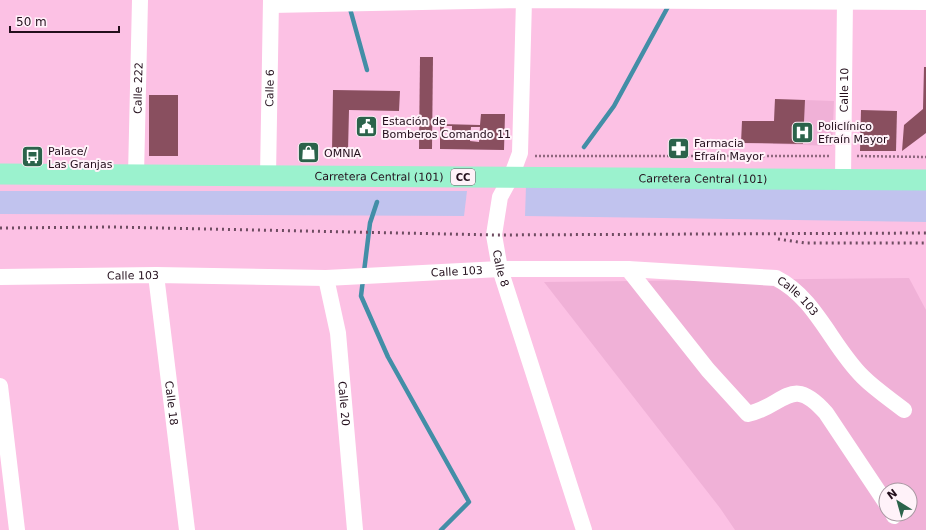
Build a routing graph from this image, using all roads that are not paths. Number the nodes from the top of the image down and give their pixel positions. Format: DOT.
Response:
graph roads {
  1 [pos="140,0"];
  2 [pos="524,0"];
  3 [pos="845,1"];
  4 [pos="926,2"];
  5 [pos="271,3"];
  6 [pos="0,174"];
  7 [pos="136,175"];
  8 [pos="268,176"];
  9 [pos="511,177"];
  10 [pos="843,179"];
  11 [pos="926,180"];
  12 [pos="500,269"];
  13 [pos="628,269"];
  14 [pos="156,275"];
  15 [pos="0,277"];
  16 [pos="326,278"];
  17 [pos="0,386"];
  18 [pos="904,410"];
  19 [pos="878,491"];
  20 [pos="17,530"];
  21 [pos="188,530"];
  22 [pos="355,530"];
  23 [pos="584,530"];
  1 -- 7 [label="street, Calle 222"];
  2 -- 3 [label="street"];
  2 -- 5 [label="street"];
  2 -- 9 [label="street, Calle 8"];
  3 -- 4 [label="street"];
  3 -- 10 [label="street, Calle 10"];
  5 -- 8 [label="street, Calle 6"];
  6 -- 7 [label="main road, Carretera Central (101) / CC"];
  7 -- 8 [label="main road, Carretera Central (101) / CC"];
  8 -- 9 [label="main road, Carretera Central (101) / CC"];
  9 -- 10 [label="main road, Carretera Central (101) / CC"];
  9 -- 12 [label="street, Calle 8"];
  10 -- 11 [label="main road, Carretera Central (101) / CC"];
  12 -- 13 [label="street, Calle 103"];
  12 -- 16 [label="street, Calle 103"];
  12 -- 23 [label="street, Calle 8"];
  13 -- 18 [label="street, Calle 103"];
  13 -- 19 [label="street"];
  14 -- 15 [label="street, Calle 103"];
  14 -- 16 [label="street, Calle 103"];
  14 -- 21 [label="street, Calle 18"];
  16 -- 22 [label="street, Calle 20"];
  17 -- 20 [label="street"];
}
